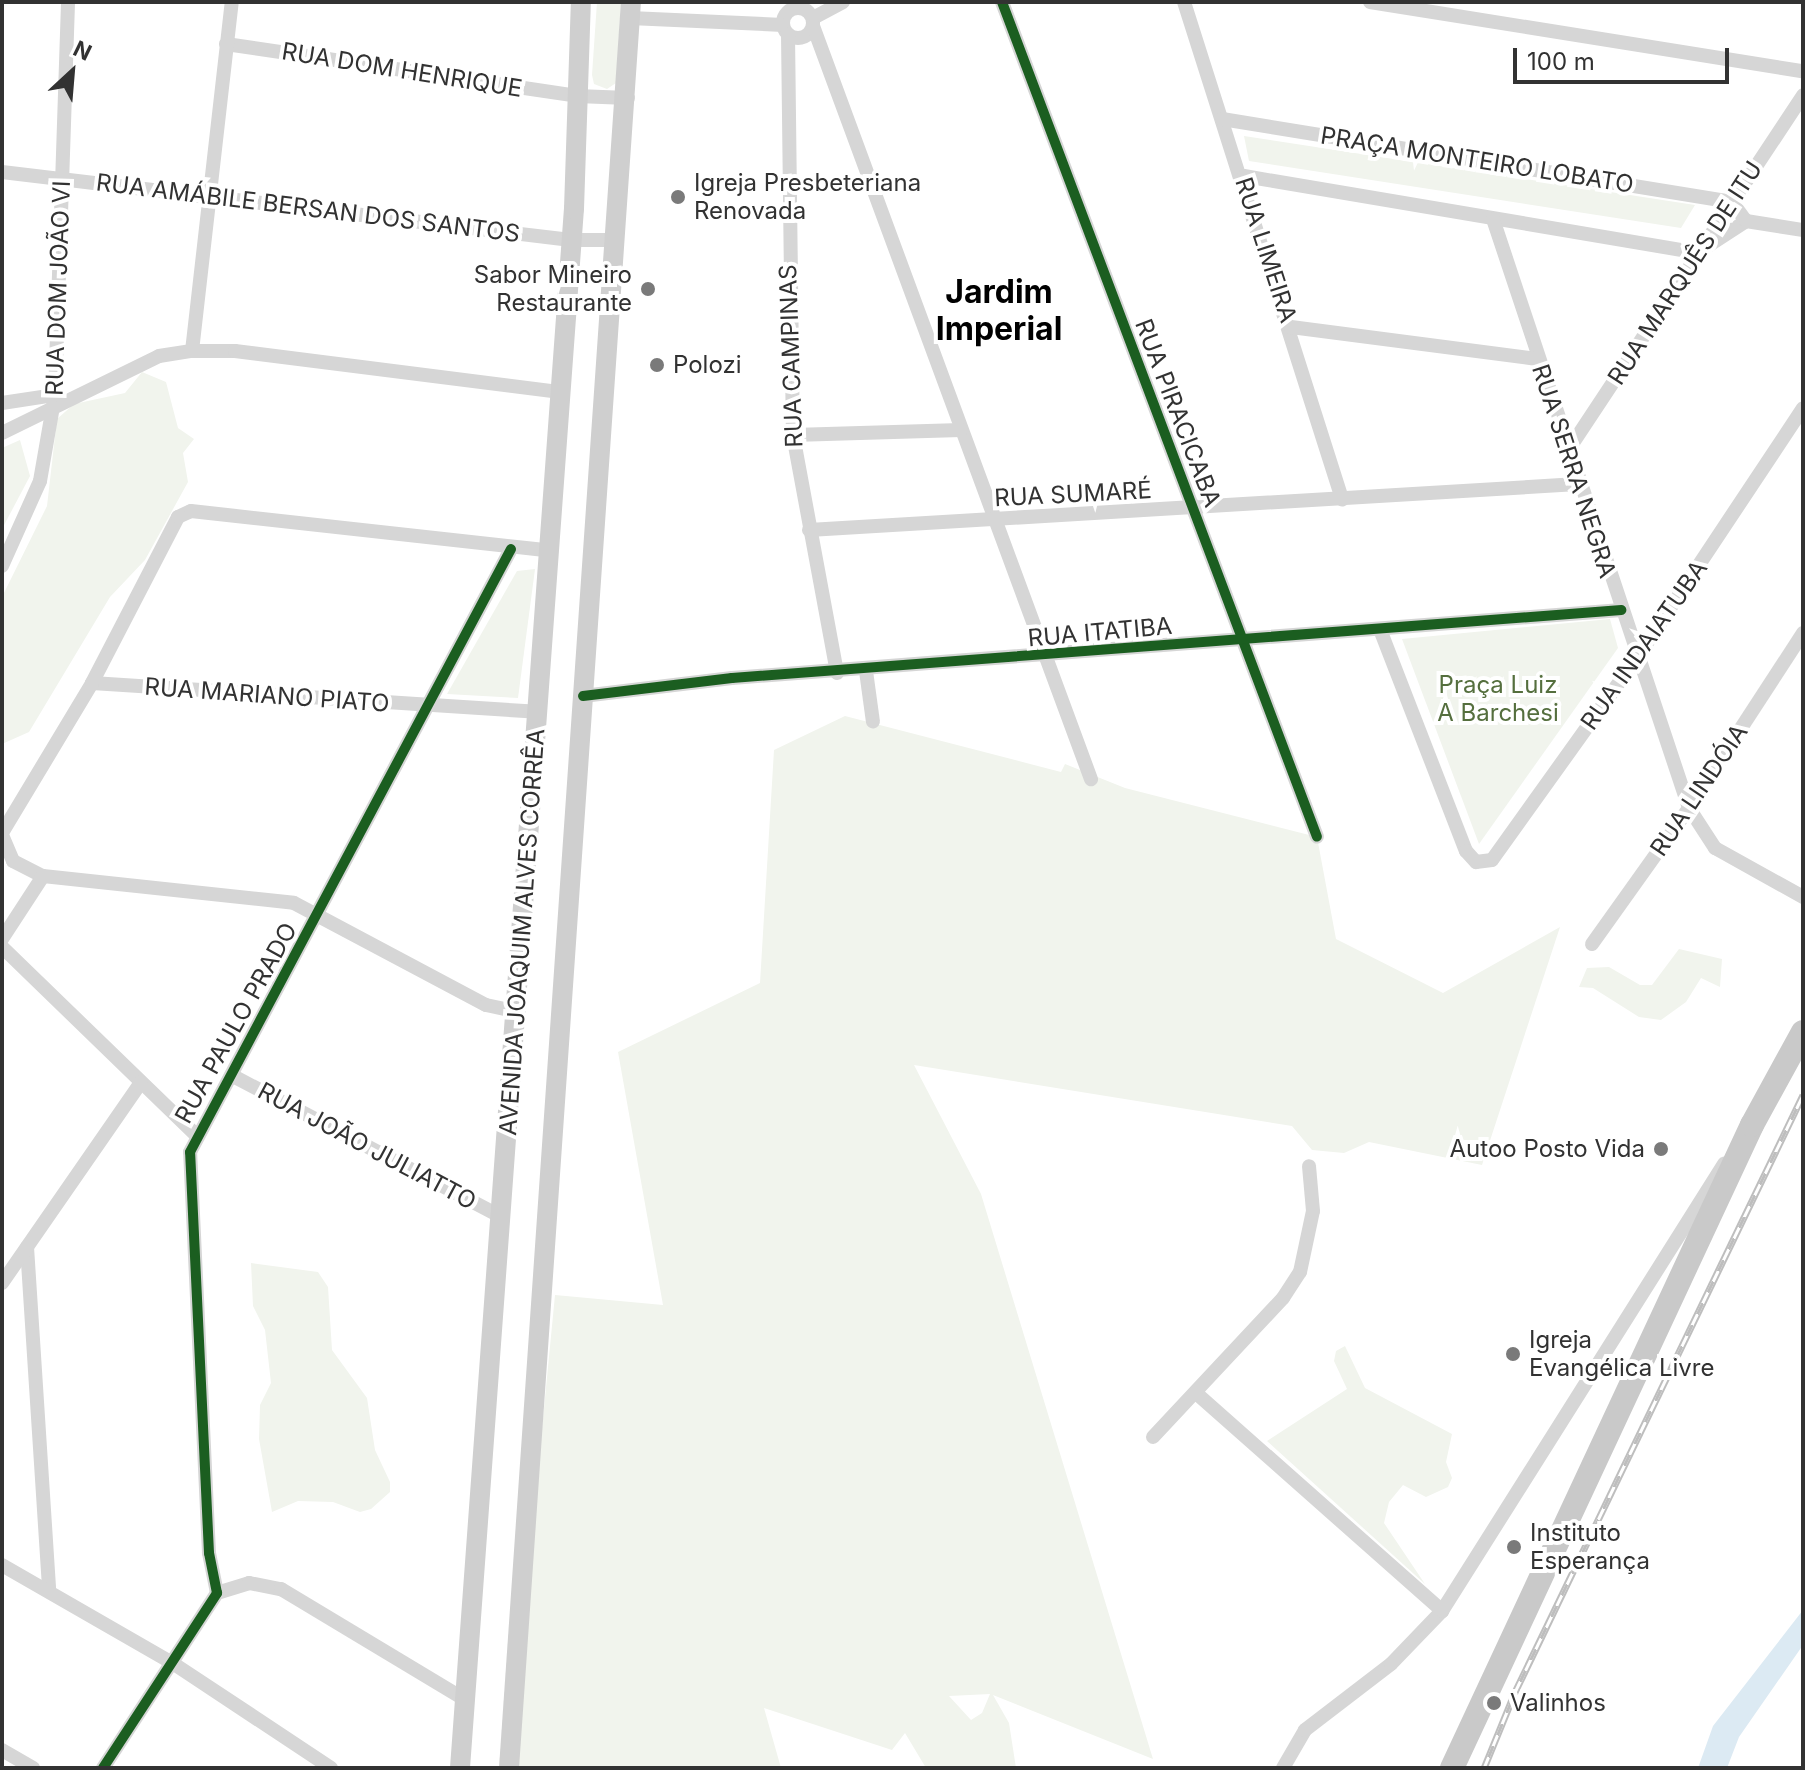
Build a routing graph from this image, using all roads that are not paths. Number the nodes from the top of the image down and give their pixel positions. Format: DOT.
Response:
graph roads {
  1 [pos="68,2"];
  2 [pos="232,2"];
  3 [pos="581,2"];
  4 [pos="843,2"];
  5 [pos="1002,2"];
  6 [pos="1184,2"];
  7 [pos="1370,2"];
  8 [pos="631,10"];
  9 [pos="809,14"];
  10 [pos="785,19"];
  11 [pos="226,44"];
  12 [pos="1803,71"];
  13 [pos="1803,95"];
  14 [pos="577,96"];
  15 [pos="628,98"];
  16 [pos="1222,119"];
  17 [pos="2,172"];
  18 [pos="1244,176"];
  19 [pos="63,177"];
  20 [pos="209,195"];
  21 [pos="1732,202"];
  22 [pos="1493,219"];
  23 [pos="1746,221"];
  24 [pos="1803,230"];
  25 [pos="571,240"];
  26 [pos="614,240"];
  27 [pos="1697,253"];
  28 [pos="1291,327"];
  29 [pos="192,351"];
  30 [pos="1537,359"];
  31 [pos="558,392"];
  32 [pos="54,402"];
  33 [pos="2,403"];
  34 [pos="1803,408"];
  35 [pos="961,430"];
  36 [pos="2,433"];
  37 [pos="793,435"];
  38 [pos="1567,452"];
  39 [pos="1578,484"];
  40 [pos="1342,499"];
  41 [pos="1192,507"];
  42 [pos="995,519"];
  43 [pos="809,530"];
  44 [pos="511,549"];
  45 [pos="547,550"];
  46 [pos="2,566"];
  47 [pos="1621,610"];
  48 [pos="1381,632"];
  49 [pos="1803,633"];
  50 [pos="1242,640"];
  51 [pos="1639,655"];
  52 [pos="1048,657"];
  53 [pos="866,671"];
  54 [pos="837,673"];
  55 [pos="92,683"];
  56 [pos="583,696"];
  57 [pos="430,706"];
  58 [pos="537,712"];
  59 [pos="873,722"];
  60 [pos="1091,779"];
  61 [pos="1689,808"];
  62 [pos="2,834"];
  63 [pos="1317,837"];
  64 [pos="43,876"];
  65 [pos="1803,897"];
  66 [pos="318,915"];
  67 [pos="2,939"];
  68 [pos="1592,944"];
  69 [pos="2,947"];
  70 [pos="518,1012"];
  71 [pos="1803,1032"];
  72 [pos="233,1076"];
  73 [pos="141,1082"];
  74 [pos="1752,1125"];
  75 [pos="196,1135"];
  76 [pos="1309,1166"];
  77 [pos="502,1217"];
  78 [pos="27,1247"];
  79 [pos="2,1283"];
  80 [pos="1196,1393"];
  81 [pos="1153,1437"];
  82 [pos="2,1565"];
  83 [pos="49,1588"];
  84 [pos="217,1593"];
  85 [pos="1442,1611"];
  86 [pos="171,1662"];
  87 [pos="464,1699"];
  88 [pos="2,1750"];
  89 [pos="33,1768"];
  90 [pos="103,1768"];
  91 [pos="331,1768"];
  92 [pos="460,1768"];
  93 [pos="509,1768"];
  94 [pos="1283,1768"];
  95 [pos="1452,1768"];
  1 -- 19 [label="street, RUA DOM JOÃO VI"];
  2 -- 11 [label="street"];
  3 -- 14 [label="main road, AVENIDA JOAQUIM ALVES CORRÊA"];
  4 -- 9 [label="street"];
  5 -- 41 [label="street, RUA PIRACICABA"];
  6 -- 16 [label="street, RUA LIMEIRA"];
  7 -- 12 [label="street"];
  8 -- 10 [label="street"];
  8 -- 15 [label="main road, AVENIDA JOAQUIM ALVES CORRÊA"];
  9 -- 10 [label="street"];
  9 -- 10 [label="street"];
  9 -- 35 [label="street"];
  10 -- 37 [label="street, RUA CAMPINAS"];
  11 -- 14 [label="street, RUA DOM HENRIQUE"];
  11 -- 20 [label="street"];
  13 -- 21 [label="street, RUA MARQUÊS DE ITU"];
  14 -- 15 [label="street"];
  14 -- 25 [label="main road, AVENIDA JOAQUIM ALVES CORRÊA"];
  15 -- 26 [label="main road, AVENIDA JOAQUIM ALVES CORRÊA"];
  16 -- 18 [label="street, RUA LIMEIRA"];
  16 -- 21 [label="street, PRAÇA MONTEIRO LOBATO"];
  17 -- 19 [label="street, RUA AMÁBILE BERSAN DOS SANTOS"];
  18 -- 22 [label="street"];
  18 -- 28 [label="street, RUA LIMEIRA"];
  19 -- 20 [label="street, RUA AMÁBILE BERSAN DOS SANTOS"];
  19 -- 32 [label="street, RUA DOM JOÃO VI"];
  20 -- 25 [label="street, RUA AMÁBILE BERSAN DOS SANTOS"];
  20 -- 29 [label="street"];
  21 -- 23 [label="street"];
  21 -- 27 [label="street, RUA MARQUÊS DE ITU"];
  22 -- 27 [label="street"];
  22 -- 30 [label="street, RUA SERRA NEGRA"];
  23 -- 24 [label="street"];
  23 -- 27 [label="street"];
  25 -- 26 [label="street, RUA AMÁBILE BERSAN DOS SANTOS"];
  25 -- 31 [label="main road, AVENIDA JOAQUIM ALVES CORRÊA"];
  26 -- 56 [label="main road, AVENIDA JOAQUIM ALVES CORRÊA"];
  27 -- 38 [label="street, RUA MARQUÊS DE ITU"];
  28 -- 30 [label="street"];
  28 -- 40 [label="street, RUA LIMEIRA"];
  29 -- 31 [label="street"];
  29 -- 32 [label="street"];
  30 -- 38 [label="street, RUA SERRA NEGRA"];
  31 -- 45 [label="main road, AVENIDA JOAQUIM ALVES CORRÊA"];
  32 -- 33 [label="street"];
  32 -- 36 [label="street"];
  32 -- 46 [label="street, RUA DOM JOÃO VI"];
  34 -- 51 [label="street, RUA INDAIATUBA"];
  35 -- 37 [label="street"];
  35 -- 42 [label="street"];
  37 -- 43 [label="street, RUA CAMPINAS"];
  38 -- 39 [label="street, RUA SERRA NEGRA"];
  39 -- 40 [label="street, RUA SUMARÉ"];
  39 -- 47 [label="street, RUA SERRA NEGRA"];
  40 -- 41 [label="street, RUA SUMARÉ"];
  41 -- 42 [label="street, RUA SUMARÉ"];
  41 -- 50 [label="street, RUA PIRACICABA"];
  42 -- 43 [label="street, RUA SUMARÉ"];
  42 -- 52 [label="street"];
  43 -- 54 [label="street, RUA CAMPINAS"];
  44 -- 45 [label="street"];
  44 -- 55 [label="street"];
  44 -- 57 [label="street, RUA PAULO PRADO"];
  45 -- 58 [label="main road, AVENIDA JOAQUIM ALVES CORRÊA"];
  47 -- 48 [label="street, RUA ITATIBA"];
  47 -- 51 [label="street, RUA SERRA NEGRA"];
  48 -- 50 [label="street, RUA ITATIBA"];
  48 -- 51 [label="street, RUA INDAIATUBA"];
  49 -- 61 [label="street, RUA LINDÓIA"];
  50 -- 52 [label="street, RUA ITATIBA"];
  50 -- 63 [label="street, RUA PIRACICABA"];
  51 -- 61 [label="street, RUA SERRA NEGRA"];
  52 -- 53 [label="street, RUA ITATIBA"];
  52 -- 60 [label="street"];
  53 -- 54 [label="street, RUA ITATIBA"];
  53 -- 59 [label="street"];
  54 -- 56 [label="street, RUA ITATIBA"];
  55 -- 57 [label="street, RUA MARIANO PIATO"];
  55 -- 62 [label="street"];
  56 -- 93 [label="main road, AVENIDA JOAQUIM ALVES CORRÊA"];
  57 -- 58 [label="street, RUA MARIANO PIATO"];
  57 -- 66 [label="street, RUA PAULO PRADO"];
  58 -- 70 [label="main road, AVENIDA JOAQUIM ALVES CORRÊA"];
  61 -- 65 [label="street, RUA SERRA NEGRA"];
  61 -- 68 [label="street, RUA LINDÓIA"];
  62 -- 64 [label="street"];
  64 -- 66 [label="street"];
  64 -- 67 [label="street"];
  66 -- 70 [label="street"];
  66 -- 72 [label="street, RUA PAULO PRADO"];
  69 -- 73 [label="street"];
  70 -- 77 [label="main road, AVENIDA JOAQUIM ALVES CORRÊA"];
  71 -- 74 [label="main road"];
  72 -- 75 [label="street, RUA PAULO PRADO"];
  72 -- 77 [label="street, RUA JOÃO JULIATTO"];
  73 -- 75 [label="street"];
  73 -- 78 [label="street"];
  74 -- 85 [label="street"];
  74 -- 95 [label="main road"];
  75 -- 84 [label="street, RUA PAULO PRADO"];
  76 -- 80 [label="street"];
  77 -- 87 [label="main road, AVENIDA JOAQUIM ALVES CORRÊA"];
  78 -- 79 [label="street"];
  78 -- 83 [label="street"];
  80 -- 81 [label="street"];
  80 -- 85 [label="street"];
  82 -- 83 [label="street"];
  83 -- 86 [label="street"];
  84 -- 86 [label="street"];
  84 -- 87 [label="street"];
  85 -- 94 [label="street"];
  86 -- 90 [label="street"];
  86 -- 91 [label="street"];
  87 -- 92 [label="main road, AVENIDA JOAQUIM ALVES CORRÊA"];
  88 -- 89 [label="street"];
}
